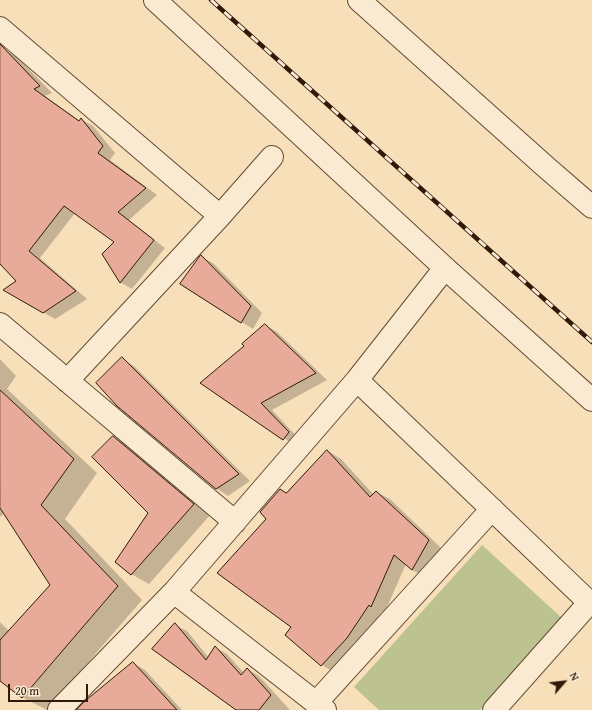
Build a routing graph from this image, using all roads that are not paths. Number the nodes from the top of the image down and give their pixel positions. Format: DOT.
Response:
graph roads {
  1 [pos="155,0"];
  2 [pos="359,0"];
  3 [pos="0,28"];
  4 [pos="272,157"];
  5 [pos="592,207"];
  6 [pos="220,216"];
  7 [pos="445,268"];
  8 [pos="0,324"];
  9 [pos="357,380"];
  10 [pos="67,381"];
  11 [pos="592,400"];
  12 [pos="492,509"];
  13 [pos="235,522"];
  14 [pos="174,592"];
  15 [pos="590,604"];
  16 [pos="321,706"];
  17 [pos="59,710"];
  18 [pos="494,710"];
  1 -- 7 [label="street"];
  2 -- 5 [label="street"];
  3 -- 6 [label="street"];
  4 -- 6 [label="street"];
  6 -- 10 [label="street"];
  7 -- 9 [label="street"];
  7 -- 11 [label="street"];
  8 -- 10 [label="street"];
  9 -- 12 [label="street"];
  9 -- 13 [label="street"];
  10 -- 13 [label="street"];
  12 -- 15 [label="street"];
  12 -- 16 [label="street"];
  13 -- 14 [label="street"];
  14 -- 16 [label="street"];
  14 -- 17 [label="street"];
  15 -- 18 [label="street"];
}
